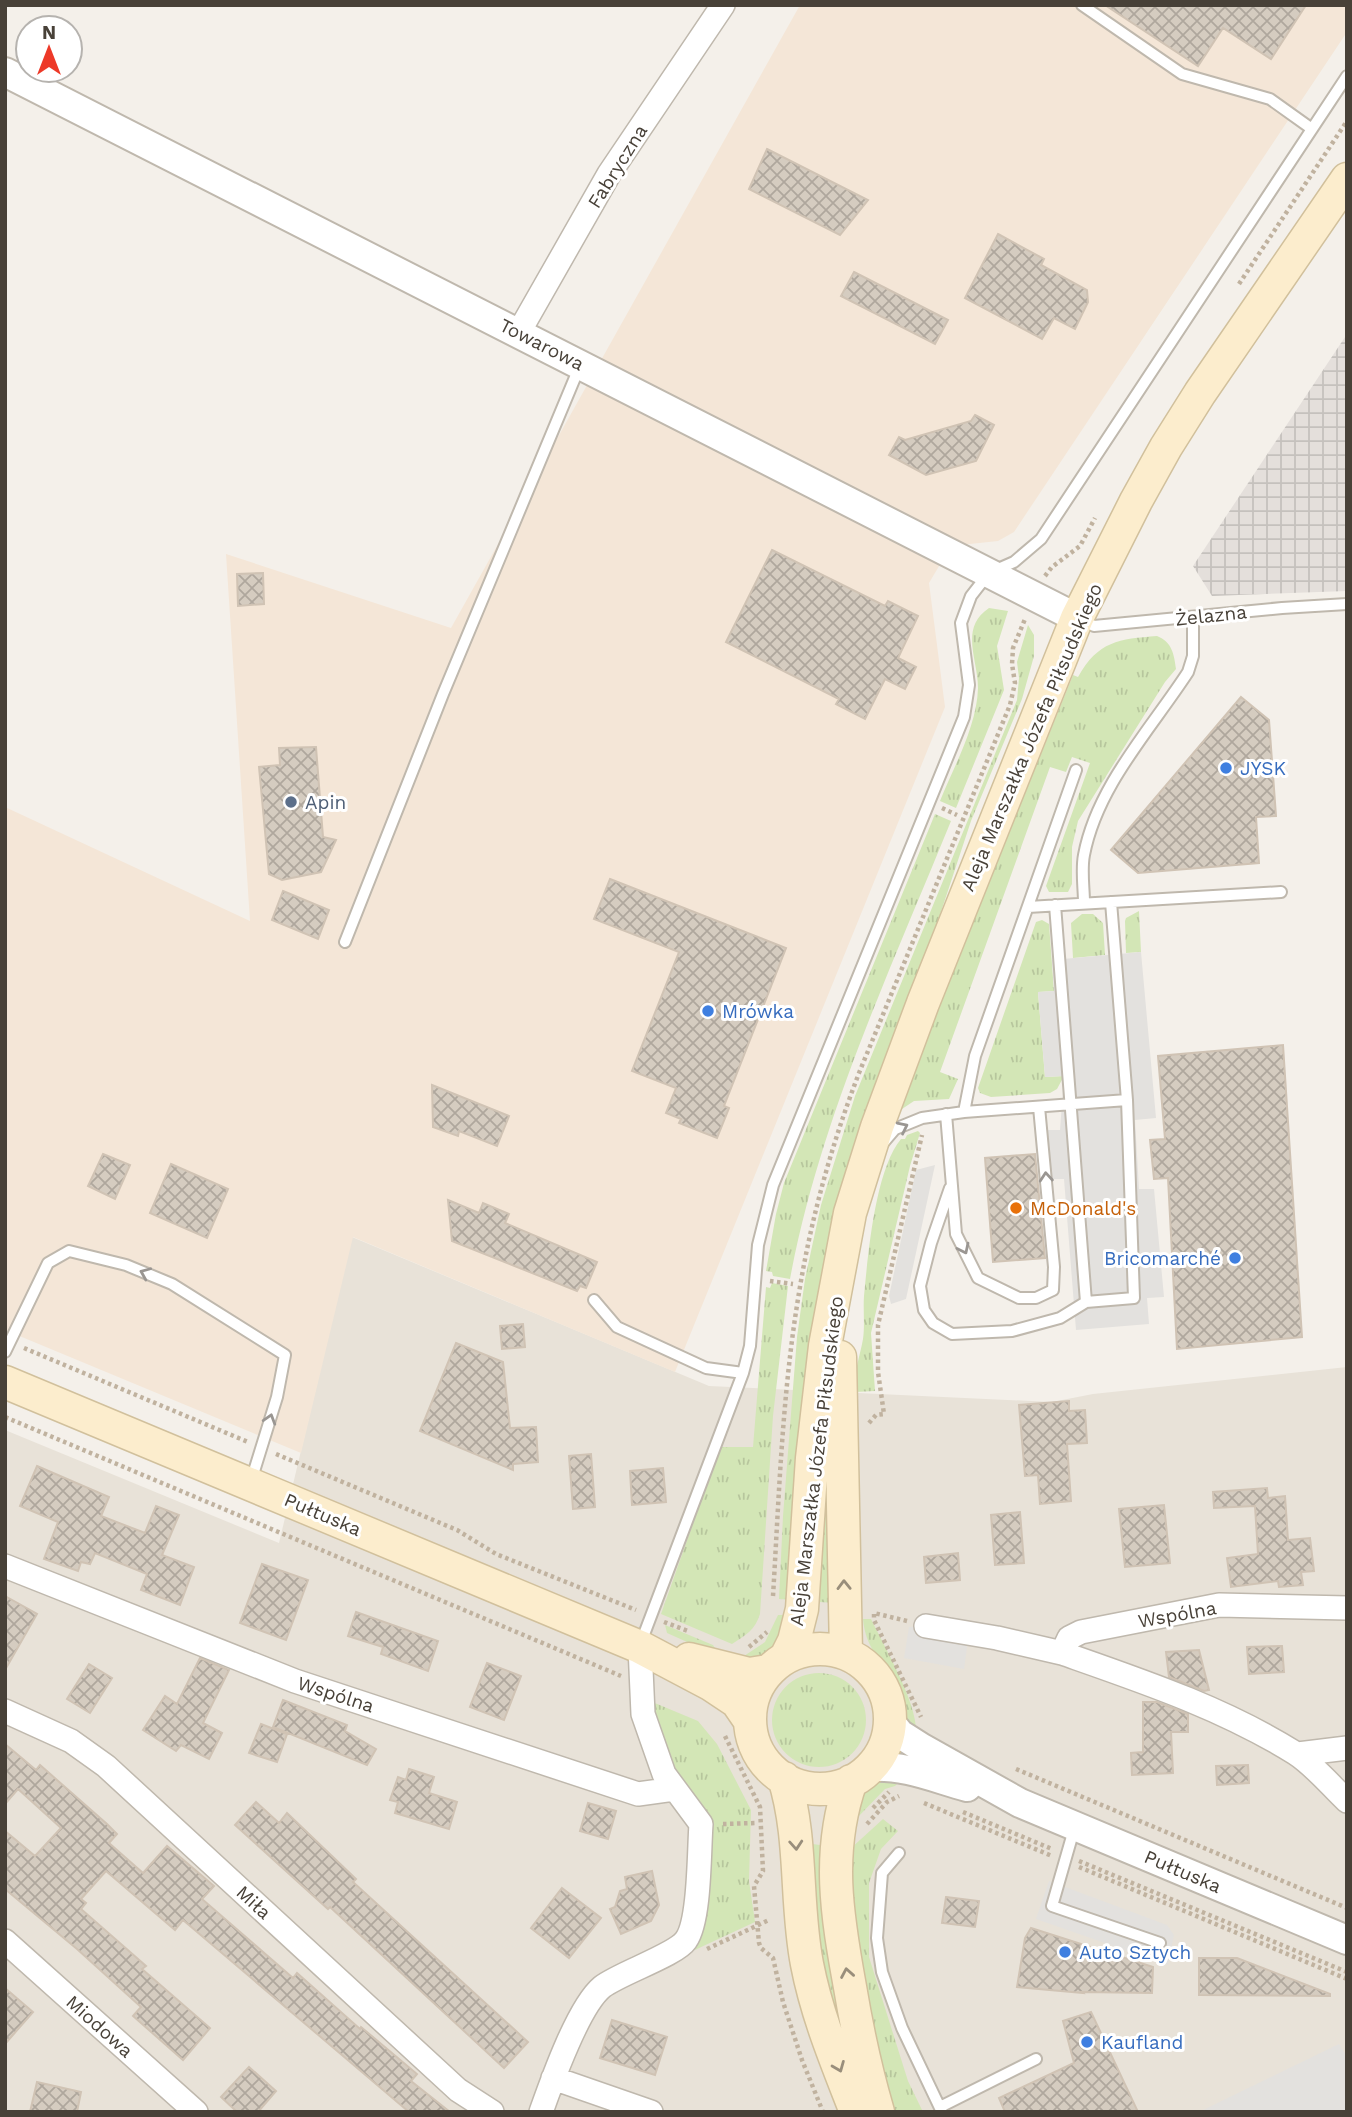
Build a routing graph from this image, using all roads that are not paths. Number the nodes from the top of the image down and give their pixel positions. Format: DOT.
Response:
graph roads {
  1 [pos="723,5"];
  2 [pos="1082,5"];
  3 [pos="5,72"];
  4 [pos="1347,76"];
  5 [pos="1312,129"];
  6 [pos="1347,179"];
  7 [pos="519,332"];
  8 [pos="581,364"];
  9 [pos="989,573"];
  10 [pos="1347,604"];
  11 [pos="1077,618"];
  12 [pos="1193,618"];
  13 [pos="1076,770"];
  14 [pos="1281,892"];
  15 [pos="1111,902"];
  16 [pos="1084,904"];
  17 [pos="1055,905"];
  18 [pos="1028,907"];
  19 [pos="345,942"];
  20 [pos="1128,1100"];
  21 [pos="1071,1104"];
  22 [pos="1039,1107"];
  23 [pos="964,1112"];
  24 [pos="946,1114"];
  25 [pos="862,1175"];
  26 [pos="952,1182"];
  27 [pos="840,1262"];
  28 [pos="593,1300"];
  29 [pos="1086,1302"];
  30 [pos="7,1347"];
  31 [pos="743,1373"];
  32 [pos="5,1382"];
  33 [pos="250,1484"];
  34 [pos="5,1566"];
  35 [pos="1347,1608"];
  36 [pos="926,1626"];
  37 [pos="640,1647"];
  38 [pos="846,1653"];
  39 [pos="1062,1653"];
  40 [pos="778,1664"];
  41 [pos="5,1711"];
  42 [pos="890,1722"];
  43 [pos="736,1726"];
  44 [pos="1347,1748"];
  45 [pos="1298,1755"];
  46 [pos="861,1774"];
  47 [pos="784,1778"];
  48 [pos="674,1789"];
  49 [pos="1347,1801"];
  50 [pos="1020,1802"];
  51 [pos="1075,1826"];
  52 [pos="899,1853"];
  53 [pos="1347,1940"];
  54 [pos="5,1941"];
  55 [pos="1160,1943"];
  56 [pos="1036,2059"];
  57 [pos="553,2078"];
  58 [pos="941,2109"];
  59 [pos="196,2112"];
  60 [pos="492,2112"];
  61 [pos="541,2112"];
  62 [pos="651,2112"];
  63 [pos="856,2112"];
  64 [pos="878,2112"];
  1 -- 7 [label="street, Fabryczna"];
  2 -- 5 [label="lane"];
  3 -- 7 [label="street, Towarowa"];
  4 -- 5 [label="lane"];
  5 -- 9 [label="lane"];
  6 -- 11 [label="main road, Aleja Marszałka Józefa Piłsudskiego"];
  7 -- 8 [label="street, Towarowa"];
  8 -- 9 [label="street, Towarowa"];
  8 -- 19 [label="lane"];
  9 -- 11 [label="street, Towarowa"];
  9 -- 31 [label="lane"];
  10 -- 12 [label="lane, Żelazna"];
  11 -- 12 [label="lane, Żelazna"];
  11 -- 25 [label="main road, Aleja Marszałka Józefa Piłsudskiego"];
  12 -- 16 [label="lane"];
  13 -- 18 [label="lane"];
  14 -- 15 [label="lane"];
  15 -- 16 [label="lane"];
  15 -- 20 [label="lane"];
  16 -- 17 [label="lane"];
  17 -- 18 [label="lane"];
  17 -- 21 [label="lane"];
  18 -- 23 [label="lane"];
  20 -- 21 [label="lane"];
  20 -- 29 [label="lane"];
  21 -- 22 [label="lane"];
  21 -- 29 [label="lane"];
  22 -- 23 [label="lane"];
  26 -- 22 [label="lane, one-way"];
  23 -- 24 [label="lane"];
  25 -- 24 [label="lane, one-way"];
  24 -- 26 [label="lane"];
  25 -- 27 [label="main road, Aleja Marszałka Józefa Piłsudskiego"];
  26 -- 29 [label="lane"];
  38 -- 27 [label="main road, Aleja Marszałka Józefa Piłsudskiego, one-way"];
  27 -- 40 [label="main road, Aleja Marszałka Józefa Piłsudskiego"];
  28 -- 31 [label="lane"];
  33 -- 30 [label="lane, one-way"];
  31 -- 37 [label="lane"];
  32 -- 33 [label="main road, Pułtuska"];
  33 -- 37 [label="main road, Pułtuska"];
  34 -- 48 [label="street, Wspólna"];
  35 -- 39 [label="street, Wspólna"];
  36 -- 39 [label="street"];
  37 -- 40 [label="main road, Pułtuska"];
  37 -- 43 [label="main road, Pułtuska"];
  37 -- 48 [label="street"];
  38 -- 40 [label="main road"];
  38 -- 42 [label="main road"];
  39 -- 45 [label="street"];
  40 -- 43 [label="main road"];
  41 -- 60 [label="street, Miła"];
  42 -- 46 [label="main road"];
  42 -- 50 [label="street, Pułtuska"];
  43 -- 47 [label="main road"];
  44 -- 45 [label="street"];
  45 -- 49 [label="street"];
  46 -- 47 [label="main road"];
  46 -- 50 [label="street, Pułtuska"];
  64 -- 46 [label="main road, one-way"];
  47 -- 63 [label="main road, one-way"];
  48 -- 57 [label="street"];
  50 -- 51 [label="street, Pułtuska"];
  51 -- 53 [label="street, Pułtuska"];
  51 -- 55 [label="lane"];
  52 -- 58 [label="lane"];
  54 -- 59 [label="street, Miodowa"];
  56 -- 58 [label="lane"];
  57 -- 61 [label="street"];
  57 -- 62 [label="street"];
}
